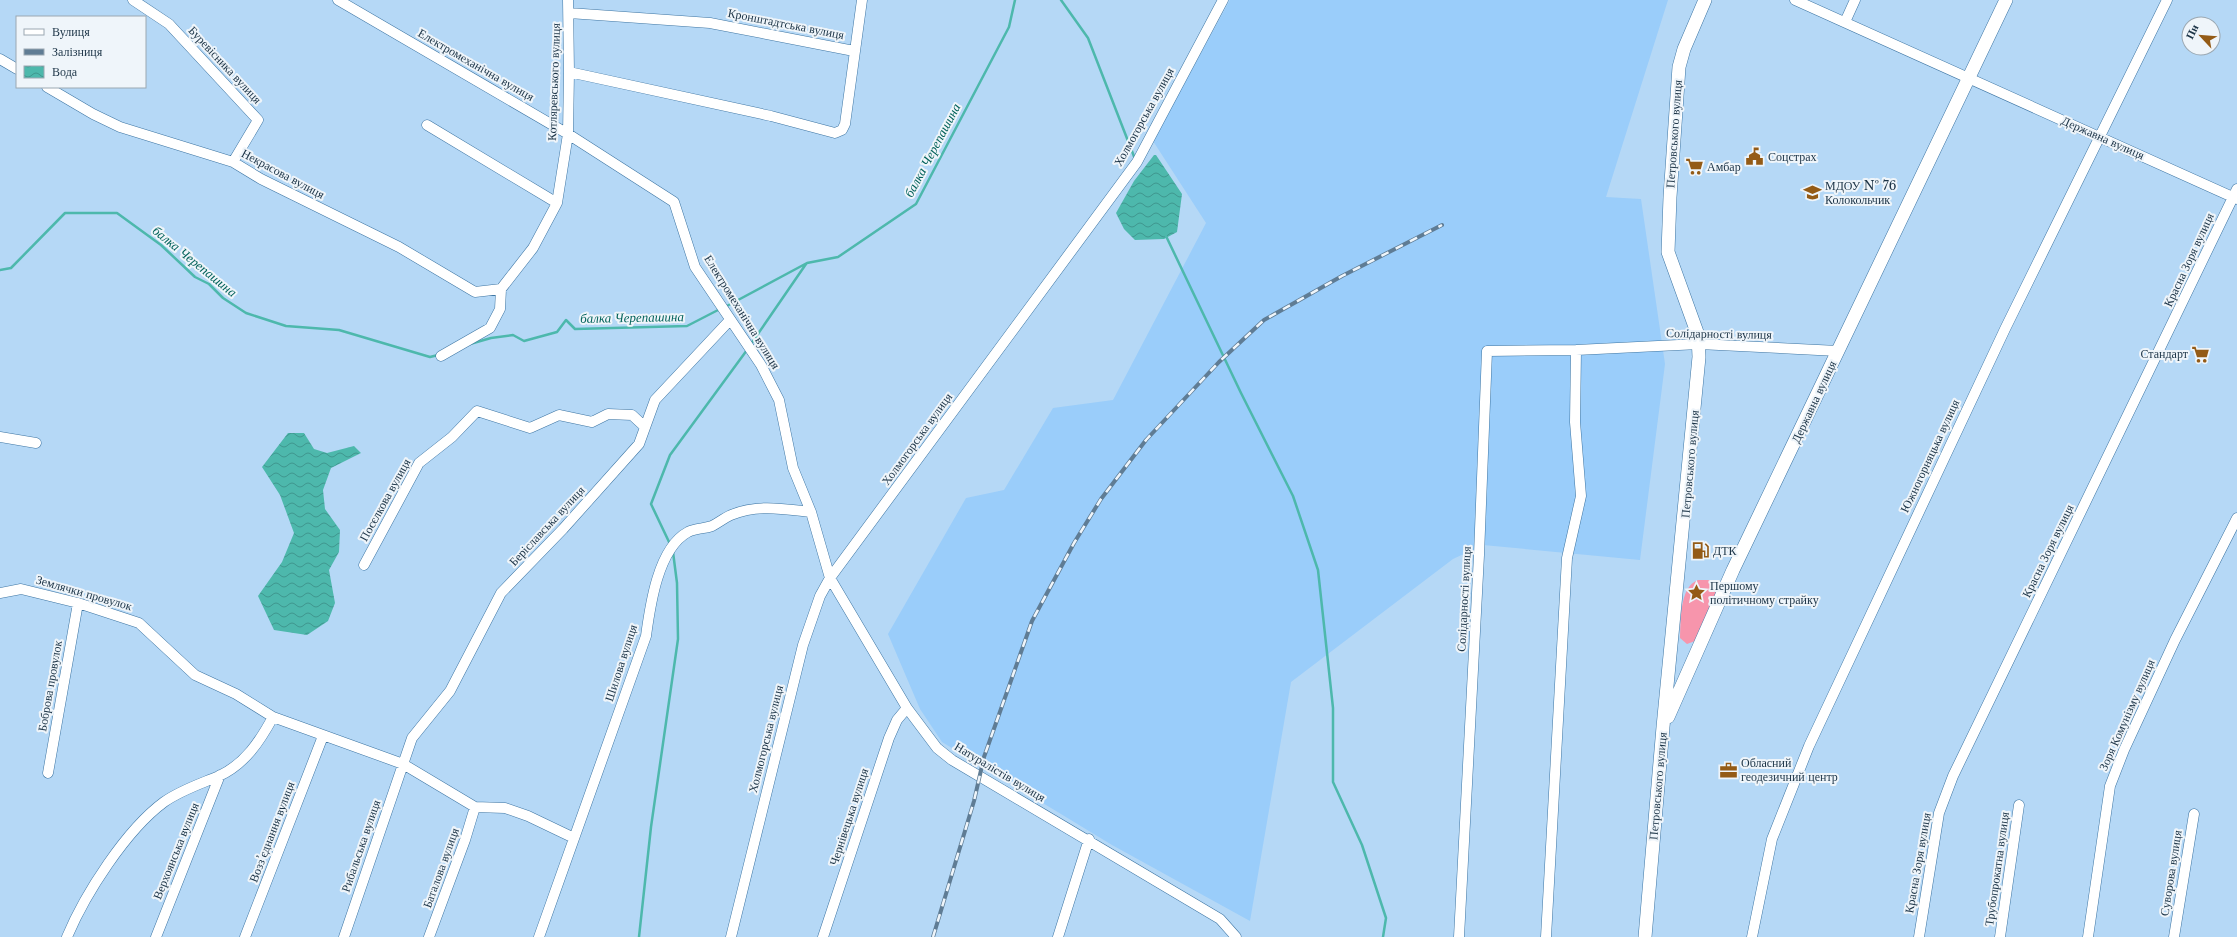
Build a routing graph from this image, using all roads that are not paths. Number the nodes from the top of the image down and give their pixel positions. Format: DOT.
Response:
graph roads {
  1 [pos="133,0"];
  2 [pos="338,0"];
  3 [pos="568,0"];
  4 [pos="862,0"];
  5 [pos="1223,0"];
  6 [pos="1705,0"];
  7 [pos="1795,0"];
  8 [pos="1855,0"];
  9 [pos="2006,0"];
  10 [pos="2166,0"];
  11 [pos="569,13"];
  12 [pos="1845,22"];
  13 [pos="854,51"];
  14 [pos="0,59"];
  15 [pos="16,68"];
  16 [pos="569,72"];
  17 [pos="1968,78"];
  18 [pos="49,88"];
  19 [pos="427,125"];
  20 [pos="568,134"];
  21 [pos="2100,137"];
  22 [pos="233,162"];
  23 [pos="2236,195"];
  24 [pos="556,203"];
  25 [pos="501,289"];
  26 [pos="730,320"];
  27 [pos="1700,344"];
  28 [pos="1576,350"];
  29 [pos="1838,351"];
  30 [pos="441,356"];
  31 [pos="645,427"];
  32 [pos="0,438"];
  33 [pos="36,443"];
  34 [pos="811,512"];
  35 [pos="2237,518"];
  36 [pos="364,565"];
  37 [pos="830,578"];
  38 [pos="0,593"];
  39 [pos="78,603"];
  40 [pos="907,708"];
  41 [pos="273,717"];
  42 [pos="1663,727"];
  43 [pos="323,736"];
  44 [pos="403,764"];
  45 [pos="48,773"];
  46 [pos="220,775"];
  47 [pos="2019,805"];
  48 [pos="475,807"];
  49 [pos="2194,814"];
  50 [pos="574,838"];
  51 [pos="1089,839"];
  52 [pos="1233,936"];
  53 [pos="67,937"];
  54 [pos="156,937"];
  55 [pos="246,937"];
  56 [pos="344,937"];
  57 [pos="430,937"];
  58 [pos="539,937"];
  59 [pos="731,937"];
  60 [pos="823,937"];
  61 [pos="1058,937"];
  62 [pos="1459,937"];
  63 [pos="1546,937"];
  64 [pos="1645,937"];
  65 [pos="1752,937"];
  66 [pos="1919,937"];
  67 [pos="2000,937"];
  68 [pos="2088,937"];
  69 [pos="2174,937"];
  1 -- 22 [label="street, Буревісника вулиця"];
  2 -- 20 [label="street, Електромеханічна вулиця"];
  3 -- 11 [label="street, Котляревського вулиця"];
  4 -- 13 [label="street"];
  5 -- 37 [label="street, Холмогорська вулиця"];
  6 -- 27 [label="main road, Петровського вулиця"];
  7 -- 12 [label="street, Державна вулиця"];
  8 -- 12 [label="street"];
  9 -- 17 [label="main road, Державна вулиця"];
  10 -- 21 [label="street, Южногорняцька вулиця"];
  11 -- 13 [label="street, Кронштадтська вулиця"];
  11 -- 16 [label="street, Котляревського вулиця"];
  12 -- 17 [label="street, Державна вулиця"];
  13 -- 16 [label="street"];
  14 -- 15 [label="street"];
  16 -- 20 [label="street, Котляревського вулиця"];
  17 -- 21 [label="street, Державна вулиця"];
  17 -- 29 [label="main road, Державна вулиця"];
  18 -- 22 [label="street, Некрасова вулиця"];
  19 -- 24 [label="street"];
  20 -- 24 [label="street, Котляревського вулиця"];
  20 -- 26 [label="street, Електромеханічна вулиця"];
  21 -- 23 [label="street, Державна вулиця"];
  21 -- 65 [label="street, Южногорняцька вулиця"];
  22 -- 25 [label="street, Некрасова вулиця"];
  23 -- 66 [label="street, Красна Зоря вулиця"];
  24 -- 25 [label="street, Котляревського вулиця"];
  25 -- 30 [label="street"];
  26 -- 31 [label="street, Беріславська вулиця"];
  26 -- 34 [label="street, Електромеханічна вулиця"];
  27 -- 28 [label="street, Солідарності вулиця"];
  27 -- 29 [label="street, Солідарності вулиця"];
  27 -- 42 [label="main road, Петровського вулиця"];
  28 -- 62 [label="street, Солідарності вулиця"];
  28 -- 63 [label="street"];
  29 -- 42 [label="main road, Державна вулиця"];
  31 -- 36 [label="street, Посєлкова вулиця"];
  31 -- 44 [label="street, Беріславська вулиця"];
  32 -- 33 [label="street"];
  34 -- 37 [label="street, Натуралістів вулиця"];
  34 -- 50 [label="street, Шилова вулиця"];
  35 -- 68 [label="street, Зоря Комунізму вулиця"];
  37 -- 40 [label="street, Натуралістів вулиця"];
  37 -- 59 [label="street, Холмогорська вулиця"];
  38 -- 39 [label="street, Землячки провулок"];
  39 -- 41 [label="street, Землячки провулок"];
  39 -- 45 [label="street, Боброва провулок"];
  40 -- 51 [label="street, Натуралістів вулиця"];
  40 -- 60 [label="street, Чернівецька вулиця"];
  41 -- 43 [label="street"];
  41 -- 46 [label="street"];
  42 -- 64 [label="main road, Петровського вулиця"];
  43 -- 44 [label="street"];
  43 -- 55 [label="street, Возз’єднання вулиця"];
  44 -- 48 [label="street"];
  44 -- 56 [label="street, Рибальська вулиця"];
  46 -- 53 [label="street"];
  46 -- 54 [label="street, Верхоянська вулиця"];
  47 -- 67 [label="street, Трубопрокатна вулиця"];
  48 -- 50 [label="street"];
  48 -- 57 [label="street, Баталова вулиця"];
  49 -- 69 [label="street, Суворова вулиця"];
  50 -- 58 [label="street, Шилова вулиця"];
  51 -- 52 [label="street, Натуралістів вулиця"];
  51 -- 61 [label="street"];
}
